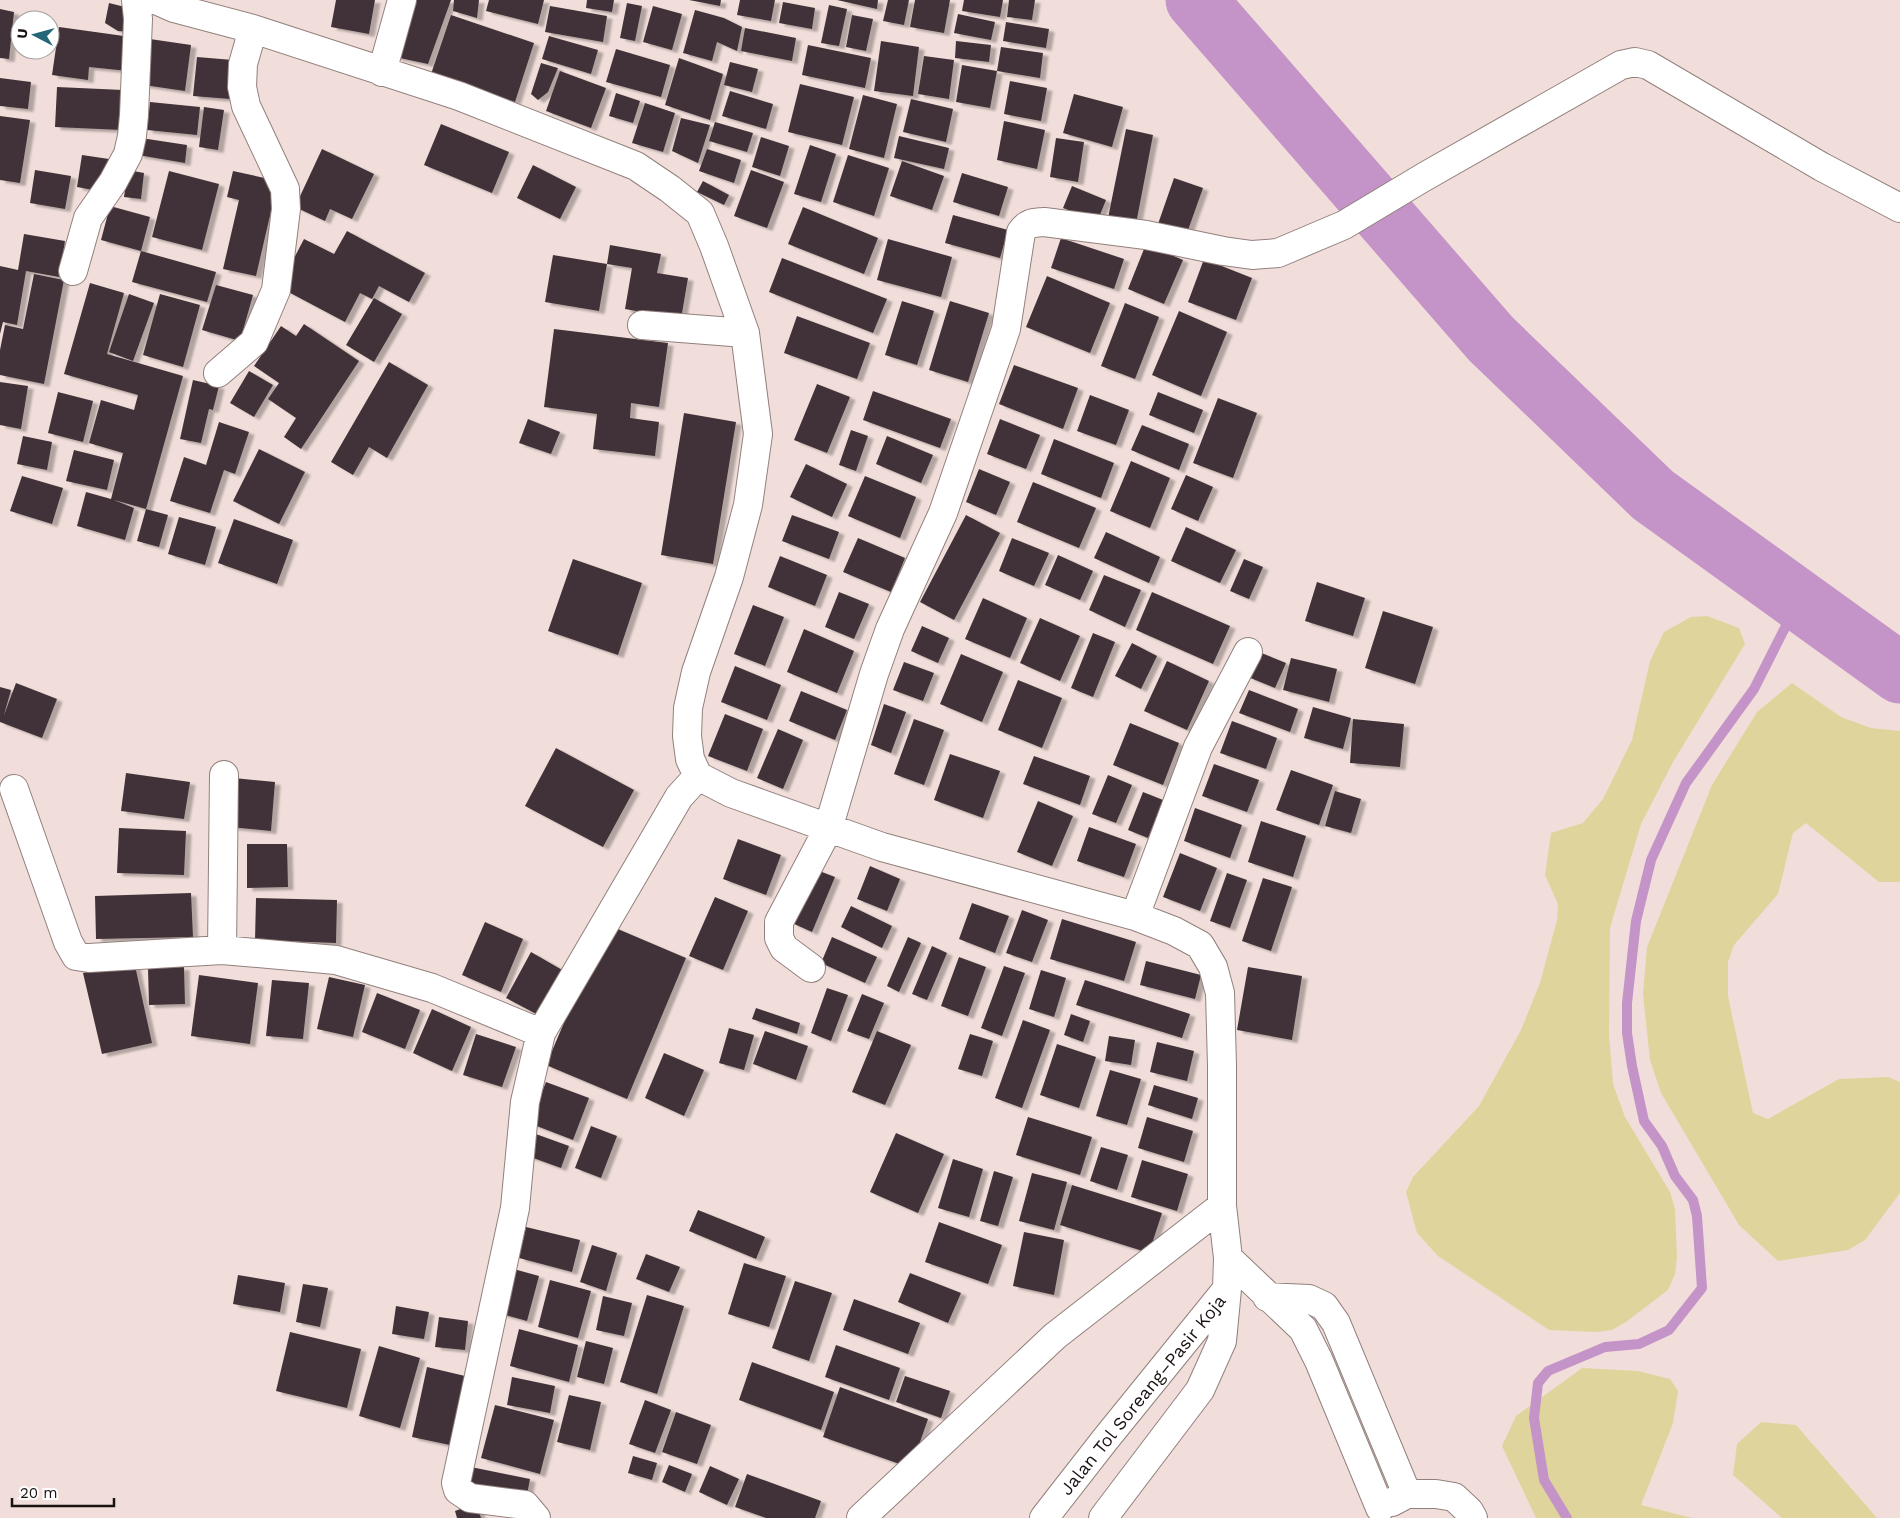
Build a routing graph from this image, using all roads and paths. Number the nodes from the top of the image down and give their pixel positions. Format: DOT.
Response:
graph roads {
  1 [pos="136,0"];
  2 [pos="156,0"];
  3 [pos="402,0"];
  4 [pos="253,29"];
  5 [pos="382,72"];
  6 [pos="1900,208"];
  7 [pos="73,271"];
  8 [pos="642,325"];
  9 [pos="745,333"];
  10 [pos="218,373"];
  11 [pos="1248,652"];
  12 [pos="224,775"];
  13 [pos="698,776"];
  14 [pos="14,789"];
  15 [pos="828,829"];
  16 [pos="1135,916"];
  17 [pos="222,950"];
  18 [pos="811,968"];
  19 [pos="541,1033"];
  20 [pos="1222,1206"];
  21 [pos="1228,1258"];
  22 [pos="1227,1289"];
  23 [pos="1267,1297"];
  24 [pos="1408,1494"];
  25 [pos="1376,1513"];
  26 [pos="536,1518"];
  27 [pos="861,1518"];
  28 [pos="1044,1518"];
  29 [pos="1103,1518"];
  30 [pos="1473,1518"];
  1 -- 7 [label="street"];
  2 -- 4 [label="street"];
  3 -- 5 [label="street"];
  4 -- 5 [label="street"];
  4 -- 10 [label="street"];
  5 -- 9 [label="street"];
  6 -- 15 [label="street"];
  8 -- 9 [label="street"];
  9 -- 13 [label="street"];
  11 -- 16 [label="street"];
  12 -- 17 [label="street"];
  13 -- 15 [label="street"];
  13 -- 19 [label="street"];
  14 -- 17 [label="street"];
  15 -- 16 [label="street"];
  15 -- 18 [label="street"];
  16 -- 20 [label="street"];
  17 -- 19 [label="street"];
  19 -- 26 [label="street"];
  20 -- 21 [label="street"];
  20 -- 27 [label="street"];
  21 -- 22 [label="street"];
  21 -- 23 [label="street"];
  22 -- 28 [label="street, Jalan Tol Soreang–Pasir Koja"];
  22 -- 29 [label="street, Jalan Tol Soreang–Pasir Koja"];
  23 -- 24 [label="street"];
  23 -- 25 [label="street"];
  24 -- 25 [label="street"];
  24 -- 30 [label="street"];
}
